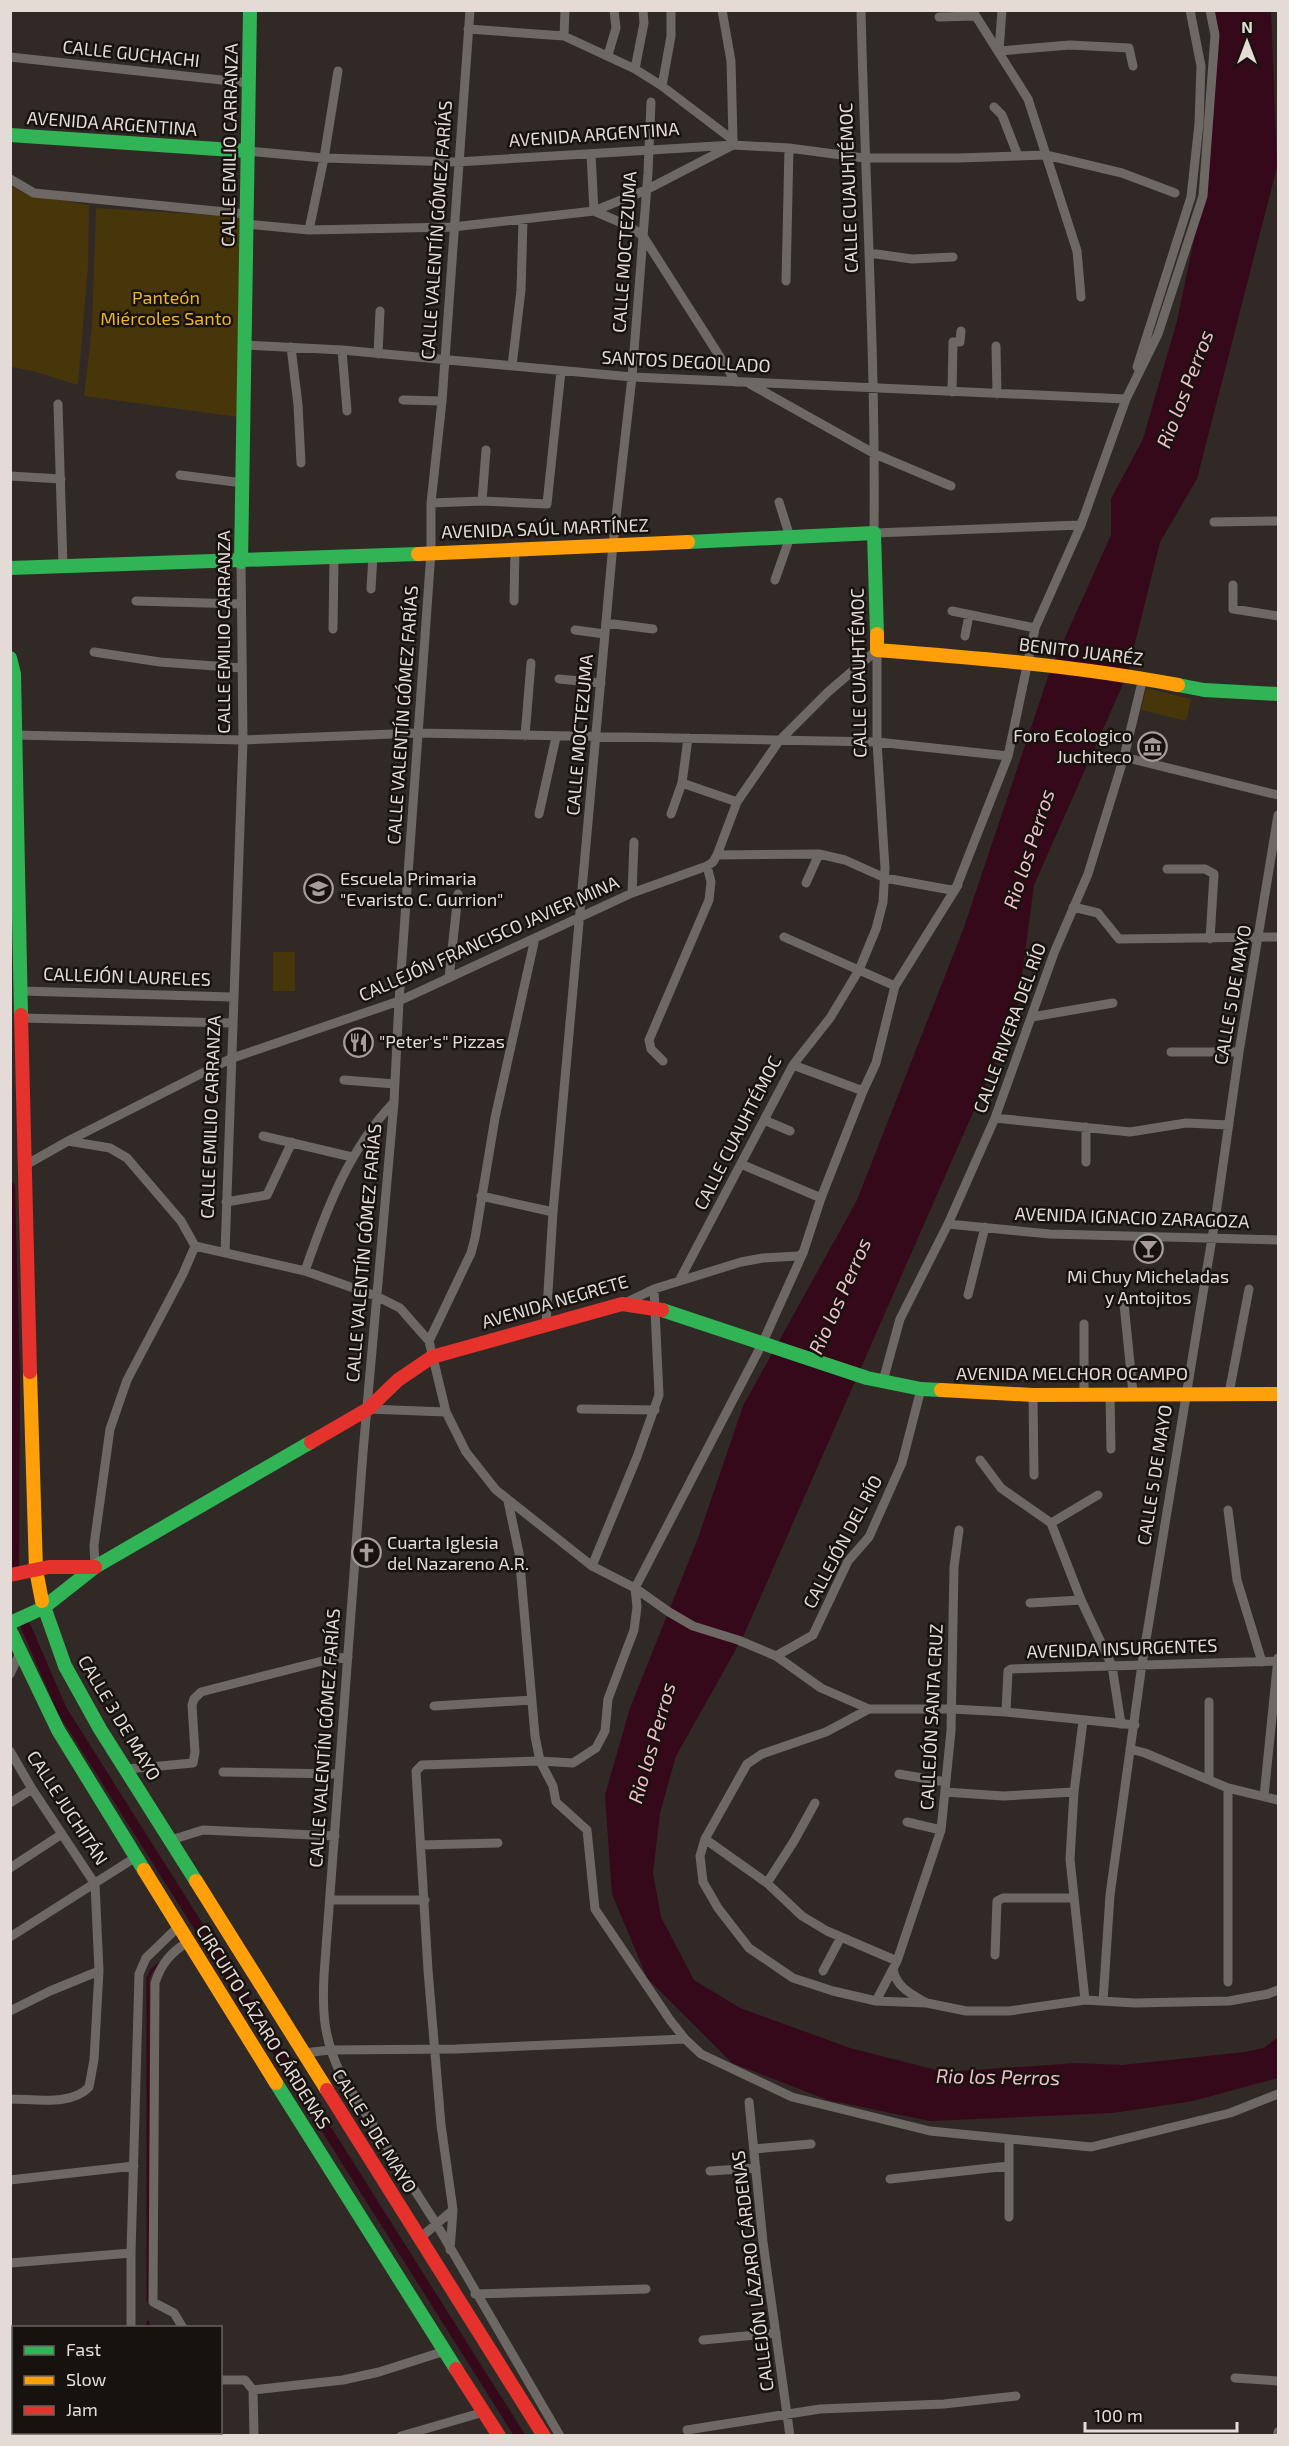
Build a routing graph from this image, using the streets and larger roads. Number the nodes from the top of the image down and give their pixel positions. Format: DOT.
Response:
graph roads {
  1 [pos="250,10"];
  2 [pos="470,10"];
  3 [pos="565,10"];
  4 [pos="614,10"];
  5 [pos="643,10"];
  6 [pos="671,10"];
  7 [pos="722,10"];
  8 [pos="861,10"];
  9 [pos="1002,10"];
  10 [pos="1190,10"];
  11 [pos="1210,10"];
  12 [pos="974,13"];
  13 [pos="939,17"];
  14 [pos="468,29"];
  15 [pos="564,36"];
  16 [pos="999,51"];
  17 [pos="608,55"];
  18 [pos="10,57"];
  19 [pos="1133,66"];
  20 [pos="635,69"];
  21 [pos="338,71"];
  22 [pos="249,83"];
  23 [pos="662,86"];
  24 [pos="651,102"];
  25 [pos="994,106"];
  26 [pos="10,135"];
  27 [pos="733,142"];
  28 [pos="789,148"];
  29 [pos="649,149"];
  30 [pos="247,151"];
  31 [pos="591,154"];
  32 [pos="1046,155"];
  33 [pos="1018,156"];
  34 [pos="324,158"];
  35 [pos="864,158"];
  36 [pos="457,162"];
  37 [pos="10,179"];
  38 [pos="646,190"];
  39 [pos="1175,193"];
  40 [pos="594,211"];
  41 [pos="246,219"];
  42 [pos="523,220"];
  43 [pos="453,227"];
  44 [pos="309,230"];
  45 [pos="643,236"];
  46 [pos="870,253"];
  47 [pos="953,257"];
  48 [pos="786,281"];
  49 [pos="1081,297"];
  50 [pos="380,311"];
  51 [pos="961,331"];
  52 [pos="245,345"];
  53 [pos="996,346"];
  54 [pos="291,347"];
  55 [pos="342,350"];
  56 [pos="378,354"];
  57 [pos="445,360"];
  58 [pos="512,366"];
  59 [pos="561,371"];
  60 [pos="632,377"];
  61 [pos="736,382"];
  62 [pos="748,382"];
  63 [pos="874,389"];
  64 [pos="952,392"];
  65 [pos="997,394"];
  66 [pos="1126,399"];
  67 [pos="403,400"];
  68 [pos="442,401"];
  69 [pos="58,404"];
  70 [pos="347,411"];
  71 [pos="486,450"];
  72 [pos="875,454"];
  73 [pos="301,463"];
  74 [pos="180,475"];
  75 [pos="10,476"];
  76 [pos="61,479"];
  77 [pos="243,483"];
  78 [pos="951,486"];
  79 [pos="482,501"];
  80 [pos="779,502"];
  81 [pos="431,503"];
  82 [pos="1278,521"];
  83 [pos="1214,522"];
  84 [pos="1081,525"];
  85 [pos="874,533"];
  86 [pos="790,537"];
  87 [pos="613,544"];
  88 [pos="515,548"];
  89 [pos="431,552"];
  90 [pos="373,555"];
  91 [pos="334,558"];
  92 [pos="241,562"];
  93 [pos="63,567"];
  94 [pos="10,568"];
  95 [pos="775,580"];
  96 [pos="1233,585"];
  97 [pos="371,589"];
  98 [pos="136,601"];
  99 [pos="514,601"];
  100 [pos="241,604"];
  101 [pos="952,611"];
  102 [pos="969,615"];
  103 [pos="1278,616"];
  104 [pos="606,623"];
  105 [pos="1035,628"];
  106 [pos="333,629"];
  107 [pos="652,629"];
  108 [pos="575,630"];
  109 [pos="605,634"];
  110 [pos="965,636"];
  111 [pos="878,650"];
  112 [pos="94,652"];
  113 [pos="10,658"];
  114 [pos="531,663"];
  115 [pos="242,668"];
  116 [pos="1143,678"];
  117 [pos="559,679"];
  118 [pos="601,683"];
  119 [pos="1278,694"];
  120 [pos="418,733"];
  121 [pos="12,735"];
  122 [pos="525,736"];
  123 [pos="556,737"];
  124 [pos="596,737"];
  125 [pos="688,738"];
  126 [pos="243,740"];
  127 [pos="779,741"];
  128 [pos="877,742"];
  129 [pos="1008,756"];
  130 [pos="1124,756"];
  131 [pos="682,783"];
  132 [pos="1278,795"];
  133 [pos="737,802"];
  134 [pos="539,814"];
  135 [pos="671,814"];
  136 [pos="1278,815"];
  137 [pos="634,842"];
  138 [pos="819,854"];
  139 [pos="717,855"];
  140 [pos="707,866"];
  141 [pos="1167,869"];
  142 [pos="885,878"];
  143 [pos="806,883"];
  144 [pos="956,888"];
  145 [pos="632,893"];
  146 [pos="458,894"];
  147 [pos="1073,907"];
  148 [pos="580,916"];
  149 [pos="784,937"];
  150 [pos="1260,937"];
  151 [pos="1278,937"];
  152 [pos="535,938"];
  153 [pos="1210,939"];
  154 [pos="860,970"];
  155 [pos="449,978"];
  156 [pos="896,986"];
  157 [pos="21,991"];
  158 [pos="233,997"];
  159 [pos="399,1001"];
  160 [pos="1113,1003"];
  161 [pos="1032,1017"];
  162 [pos="21,1018"];
  163 [pos="232,1023"];
  164 [pos="1171,1052"];
  165 [pos="1239,1052"];
  166 [pos="230,1059"];
  167 [pos="663,1061"];
  168 [pos="793,1065"];
  169 [pos="344,1080"];
  170 [pos="395,1084"];
  171 [pos="863,1091"];
  172 [pos="394,1102"];
  173 [pos="995,1118"];
  174 [pos="764,1120"];
  175 [pos="1229,1125"];
  176 [pos="1086,1127"];
  177 [pos="790,1131"];
  178 [pos="263,1136"];
  179 [pos="68,1141"];
  180 [pos="292,1142"];
  181 [pos="352,1157"];
  182 [pos="1086,1162"];
  183 [pos="741,1164"];
  184 [pos="17,1168"];
  185 [pos="481,1196"];
  186 [pos="821,1198"];
  187 [pos="226,1203"];
  188 [pos="553,1212"];
  189 [pos="948,1224"];
  190 [pos="986,1227"];
  191 [pos="1212,1238"];
  192 [pos="1278,1240"];
  193 [pos="195,1245"];
  194 [pos="225,1252"];
  195 [pos="803,1253"];
  196 [pos="305,1271"];
  197 [pos="679,1281"];
  198 [pos="1249,1288"];
  199 [pos="654,1289"];
  200 [pos="1123,1294"];
  201 [pos="968,1295"];
  202 [pos="376,1296"];
  203 [pos="622,1304"];
  204 [pos="654,1307"];
  205 [pos="546,1324"];
  206 [pos="1084,1324"];
  207 [pos="429,1341"];
  208 [pos="762,1344"];
  209 [pos="432,1358"];
  210 [pos="883,1381"];
  211 [pos="921,1389"];
  212 [pos="1133,1393"];
  213 [pos="1185,1393"];
  214 [pos="1229,1393"];
  215 [pos="1110,1394"];
  216 [pos="1278,1394"];
  217 [pos="1033,1395"];
  218 [pos="1084,1395"];
  219 [pos="368,1408"];
  220 [pos="581,1409"];
  221 [pos="655,1410"];
  222 [pos="446,1412"];
  223 [pos="1111,1449"];
  224 [pos="980,1460"];
  225 [pos="1034,1475"];
  226 [pos="1098,1495"];
  227 [pos="508,1501"];
  228 [pos="1228,1510"];
  229 [pos="1051,1523"];
  230 [pos="959,1530"];
  231 [pos="592,1566"];
  232 [pos="95,1567"];
  233 [pos="36,1569"];
  234 [pos="10,1575"];
  235 [pos="635,1588"];
  236 [pos="1082,1600"];
  237 [pos="1030,1603"];
  238 [pos="43,1608"];
  239 [pos="10,1623"];
  240 [pos="10,1630"];
  241 [pos="20,1653"];
  242 [pos="776,1656"];
  243 [pos="348,1657"];
  244 [pos="1278,1661"];
  245 [pos="1262,1662"];
  246 [pos="1142,1664"];
  247 [pos="1112,1666"];
  248 [pos="10,1674"];
  249 [pos="532,1700"];
  250 [pos="1209,1702"];
  251 [pos="434,1706"];
  252 [pos="952,1709"];
  253 [pos="869,1710"];
  254 [pos="1006,1712"];
  255 [pos="1083,1720"];
  256 [pos="1121,1724"];
  257 [pos="1135,1725"];
  258 [pos="1130,1749"];
  259 [pos="10,1751"];
  260 [pos="540,1761"];
  261 [pos="127,1769"];
  262 [pos="223,1772"];
  263 [pos="339,1774"];
  264 [pos="899,1774"];
  265 [pos="1209,1780"];
  266 [pos="946,1787"];
  267 [pos="1228,1788"];
  268 [pos="32,1789"];
  269 [pos="1074,1792"];
  270 [pos="1264,1796"];
  271 [pos="1278,1800"];
  272 [pos="10,1803"];
  273 [pos="815,1803"];
  274 [pos="907,1822"];
  275 [pos="941,1830"];
  276 [pos="62,1834"];
  277 [pos="335,1836"];
  278 [pos="705,1839"];
  279 [pos="171,1840"];
  280 [pos="498,1843"];
  281 [pos="421,1845"];
  282 [pos="136,1857"];
  283 [pos="10,1868"];
  284 [pos="767,1883"];
  285 [pos="95,1884"];
  286 [pos="1074,1898"];
  287 [pos="330,1900"];
  288 [pos="425,1900"];
  289 [pos="179,1926"];
  290 [pos="10,1937"];
  291 [pos="841,1937"];
  292 [pos="188,1942"];
  293 [pos="995,1955"];
  294 [pos="895,1965"];
  295 [pos="99,1971"];
  296 [pos="823,1971"];
  297 [pos="1228,1982"];
  298 [pos="1278,1990"];
  299 [pos="1084,2000"];
  300 [pos="876,2001"];
  301 [pos="1102,2001"];
  302 [pos="927,2003"];
  303 [pos="10,2012"];
  304 [pos="685,2039"];
  305 [pos="435,2048"];
  306 [pos="330,2050"];
  307 [pos="304,2053"];
  308 [pos="1278,2094"];
  309 [pos="10,2099"];
  310 [pos="749,2102"];
  311 [pos="1009,2140"];
  312 [pos="812,2144"];
  313 [pos="754,2149"];
  314 [pos="134,2166"];
  315 [pos="1009,2166"];
  316 [pos="756,2168"];
  317 [pos="710,2171"];
  318 [pos="890,2179"];
  319 [pos="10,2180"];
  320 [pos="453,2210"];
  321 [pos="1009,2217"];
  322 [pos="437,2225"];
  323 [pos="420,2238"];
  324 [pos="450,2250"];
  325 [pos="131,2253"];
  326 [pos="10,2263"];
  327 [pos="646,2289"];
  328 [pos="475,2294"];
  329 [pos="131,2326"];
  330 [pos="182,2326"];
  331 [pos="776,2333"];
  332 [pos="703,2340"];
  333 [pos="445,2351"];
  334 [pos="1235,2378"];
  335 [pos="222,2380"];
  336 [pos="1278,2381"];
  337 [pos="253,2390"];
  338 [pos="1016,2396"];
  339 [pos="484,2412"];
  340 [pos="787,2413"];
  341 [pos="687,2430"];
  342 [pos="254,2436"];
  343 [pos="401,2436"];
  344 [pos="498,2436"];
  345 [pos="544,2436"];
  346 [pos="560,2436"];
  347 [pos="790,2436"];
  1 -- 22 [label="street, CALLE EMILIO CARRANZA"];
  2 -- 14 [label="street, CALLE VALENTÍN GÓMEZ FARÍAS"];
  3 -- 15 [label="street"];
  4 -- 17 [label="street"];
  5 -- 20 [label="street"];
  6 -- 23 [label="street"];
  7 -- 27 [label="street"];
  8 -- 35 [label="street, CALLE CUAUHTÉMOC"];
  9 -- 16 [label="street"];
  10 -- 66 [label="street"];
  11 -- 66 [label="street"];
  12 -- 13 [label="street"];
  12 -- 16 [label="street"];
  14 -- 15 [label="street"];
  14 -- 36 [label="street, CALLE VALENTÍN GÓMEZ FARÍAS"];
  15 -- 17 [label="street"];
  16 -- 19 [label="street"];
  16 -- 32 [label="street"];
  17 -- 20 [label="street"];
  18 -- 22 [label="street, CALLE GUCHACHI"];
  20 -- 23 [label="street"];
  21 -- 34 [label="street"];
  22 -- 30 [label="street, CALLE EMILIO CARRANZA"];
  23 -- 27 [label="street"];
  24 -- 29 [label="street, CALLE MOCTEZUMA"];
  25 -- 33 [label="street"];
  26 -- 30 [label="street, AVENIDA ARGENTINA"];
  27 -- 28 [label="street, AVENIDA ARGENTINA"];
  27 -- 29 [label="street, AVENIDA ARGENTINA"];
  27 -- 38 [label="street"];
  28 -- 35 [label="street, AVENIDA ARGENTINA"];
  28 -- 48 [label="street"];
  29 -- 31 [label="street, AVENIDA ARGENTINA"];
  29 -- 38 [label="street, CALLE MOCTEZUMA"];
  30 -- 34 [label="street, AVENIDA ARGENTINA"];
  30 -- 41 [label="street, CALLE EMILIO CARRANZA"];
  31 -- 36 [label="street, AVENIDA ARGENTINA"];
  31 -- 40 [label="street"];
  32 -- 33 [label="street, AVENIDA ARGENTINA"];
  32 -- 39 [label="street, AVENIDA ARGENTINA"];
  32 -- 49 [label="street"];
  33 -- 35 [label="street, AVENIDA ARGENTINA"];
  34 -- 36 [label="street, AVENIDA ARGENTINA"];
  34 -- 44 [label="street"];
  35 -- 46 [label="street, CALLE CUAUHTÉMOC"];
  36 -- 43 [label="street, CALLE VALENTÍN GÓMEZ FARÍAS"];
  37 -- 41 [label="street"];
  38 -- 40 [label="street"];
  38 -- 45 [label="street, CALLE MOCTEZUMA"];
  40 -- 42 [label="street"];
  40 -- 45 [label="street"];
  41 -- 44 [label="street"];
  41 -- 52 [label="street, CALLE EMILIO CARRANZA"];
  42 -- 43 [label="street"];
  42 -- 58 [label="street"];
  43 -- 44 [label="street"];
  43 -- 57 [label="street, CALLE VALENTÍN GÓMEZ FARÍAS"];
  45 -- 60 [label="street, CALLE MOCTEZUMA"];
  45 -- 61 [label="street"];
  46 -- 47 [label="street"];
  46 -- 63 [label="street, CALLE CUAUHTÉMOC"];
  50 -- 56 [label="street"];
  51 -- 64 [label="street"];
  52 -- 54 [label="street, SANTOS DEGOLLADO"];
  52 -- 77 [label="street, CALLE EMILIO CARRANZA"];
  53 -- 65 [label="street"];
  54 -- 55 [label="street, SANTOS DEGOLLADO"];
  54 -- 73 [label="street"];
  55 -- 56 [label="street, SANTOS DEGOLLADO"];
  55 -- 70 [label="street"];
  56 -- 57 [label="street, SANTOS DEGOLLADO"];
  57 -- 58 [label="street, SANTOS DEGOLLADO"];
  57 -- 68 [label="street, CALLE VALENTÍN GÓMEZ FARÍAS"];
  58 -- 59 [label="street, SANTOS DEGOLLADO"];
  59 -- 60 [label="street, SANTOS DEGOLLADO"];
  59 -- 79 [label="street"];
  60 -- 61 [label="street, SANTOS DEGOLLADO"];
  60 -- 87 [label="street, CALLE MOCTEZUMA"];
  61 -- 62 [label="street, SANTOS DEGOLLADO"];
  62 -- 63 [label="street, SANTOS DEGOLLADO"];
  62 -- 72 [label="street"];
  63 -- 64 [label="street, SANTOS DEGOLLADO"];
  63 -- 72 [label="street, CALLE CUAUHTÉMOC"];
  64 -- 65 [label="street, SANTOS DEGOLLADO"];
  65 -- 66 [label="street, SANTOS DEGOLLADO"];
  66 -- 84 [label="street"];
  67 -- 68 [label="street"];
  68 -- 81 [label="street, CALLE VALENTÍN GÓMEZ FARÍAS"];
  69 -- 76 [label="street"];
  71 -- 79 [label="street"];
  72 -- 78 [label="street"];
  72 -- 85 [label="street, CALLE CUAUHTÉMOC"];
  74 -- 77 [label="street"];
  75 -- 76 [label="street"];
  76 -- 93 [label="street"];
  77 -- 92 [label="street, CALLE EMILIO CARRANZA"];
  79 -- 81 [label="street"];
  80 -- 86 [label="street"];
  81 -- 89 [label="street, CALLE VALENTÍN GÓMEZ FARÍAS"];
  82 -- 83 [label="street"];
  84 -- 85 [label="street, AVENIDA SAÚL MARTÍNEZ"];
  84 -- 105 [label="street"];
  85 -- 86 [label="street, AVENIDA SAÚL MARTÍNEZ"];
  85 -- 111 [label="street, CALLE CUAUHTÉMOC"];
  86 -- 87 [label="street, AVENIDA SAÚL MARTÍNEZ"];
  86 -- 95 [label="street"];
  87 -- 88 [label="street, AVENIDA SAÚL MARTÍNEZ"];
  87 -- 104 [label="street, CALLE MOCTEZUMA"];
  88 -- 89 [label="street, AVENIDA SAÚL MARTÍNEZ"];
  88 -- 99 [label="street"];
  89 -- 90 [label="street, AVENIDA SAÚL MARTÍNEZ"];
  89 -- 120 [label="street, CALLE VALENTÍN GÓMEZ FARÍAS"];
  90 -- 91 [label="street, AVENIDA SAÚL MARTÍNEZ"];
  90 -- 97 [label="street"];
  91 -- 92 [label="street, AVENIDA SAÚL MARTÍNEZ"];
  91 -- 106 [label="street"];
  92 -- 93 [label="street, AVENIDA SAÚL MARTÍNEZ"];
  92 -- 100 [label="street, CALLE EMILIO CARRANZA"];
  93 -- 94 [label="street, AVENIDA SAÚL MARTÍNEZ"];
  96 -- 103 [label="street"];
  98 -- 100 [label="street"];
  100 -- 115 [label="street, CALLE EMILIO CARRANZA"];
  101 -- 102 [label="street"];
  102 -- 105 [label="street"];
  102 -- 110 [label="street"];
  104 -- 107 [label="street"];
  104 -- 109 [label="street, CALLE MOCTEZUMA"];
  105 -- 129 [label="street"];
  108 -- 109 [label="street"];
  109 -- 118 [label="street, CALLE MOCTEZUMA"];
  111 -- 116 [label="street, BENITO JUARÉZ"];
  111 -- 127 [label="street"];
  111 -- 128 [label="street, CALLE CUAUHTÉMOC"];
  112 -- 115 [label="street"];
  113 -- 121 [label="street, CALLE 3 DE MAYO"];
  114 -- 122 [label="street"];
  115 -- 126 [label="street, CALLE EMILIO CARRANZA"];
  116 -- 119 [label="street, BENITO JUARÉZ"];
  116 -- 130 [label="street, CALLE RIVERA DEL RÍO"];
  117 -- 118 [label="street"];
  118 -- 124 [label="street, CALLE MOCTEZUMA"];
  120 -- 122 [label="street"];
  120 -- 126 [label="street"];
  120 -- 159 [label="street, CALLE VALENTÍN GÓMEZ FARÍAS"];
  121 -- 126 [label="street"];
  121 -- 157 [label="street, CALLE 3 DE MAYO"];
  122 -- 123 [label="street"];
  123 -- 124 [label="street"];
  123 -- 134 [label="street"];
  124 -- 125 [label="street"];
  124 -- 148 [label="street, CALLE MOCTEZUMA"];
  125 -- 127 [label="street"];
  125 -- 131 [label="street"];
  126 -- 158 [label="street, CALLE EMILIO CARRANZA"];
  127 -- 128 [label="street"];
  127 -- 133 [label="street"];
  128 -- 129 [label="street"];
  128 -- 142 [label="street, CALLE CUAUHTÉMOC"];
  129 -- 144 [label="street"];
  130 -- 132 [label="street"];
  130 -- 147 [label="street, CALLE RIVERA DEL RÍO"];
  131 -- 133 [label="street"];
  131 -- 135 [label="street"];
  133 -- 139 [label="street"];
  136 -- 150 [label="street, CALLE 5 DE MAYO"];
  137 -- 145 [label="street"];
  138 -- 139 [label="street"];
  138 -- 142 [label="street"];
  138 -- 143 [label="street"];
  139 -- 140 [label="street"];
  140 -- 145 [label="street, CALLEJÓN FRANCISCO JAVIER MINA"];
  140 -- 167 [label="street"];
  141 -- 153 [label="street"];
  142 -- 144 [label="street"];
  142 -- 154 [label="street, CALLE CUAUHTÉMOC"];
  144 -- 156 [label="street"];
  145 -- 148 [label="street, CALLEJÓN FRANCISCO JAVIER MINA"];
  146 -- 155 [label="street"];
  147 -- 153 [label="street"];
  147 -- 161 [label="street, CALLE RIVERA DEL RÍO"];
  148 -- 152 [label="street, CALLEJÓN FRANCISCO JAVIER MINA"];
  148 -- 188 [label="street, CALLE MOCTEZUMA"];
  149 -- 154 [label="street"];
  150 -- 151 [label="street"];
  150 -- 153 [label="street"];
  150 -- 165 [label="street, CALLE 5 DE MAYO"];
  152 -- 155 [label="street, CALLEJÓN FRANCISCO JAVIER MINA"];
  152 -- 185 [label="street"];
  154 -- 156 [label="street"];
  154 -- 168 [label="street, CALLE CUAUHTÉMOC"];
  155 -- 159 [label="street, CALLEJÓN FRANCISCO JAVIER MINA"];
  156 -- 171 [label="street"];
  157 -- 158 [label="street, CALLEJÓN LAURELES"];
  157 -- 162 [label="street, CALLE 3 DE MAYO"];
  158 -- 163 [label="street, CALLE EMILIO CARRANZA"];
  159 -- 166 [label="street, CALLEJÓN FRANCISCO JAVIER MINA"];
  159 -- 170 [label="street, CALLE VALENTÍN GÓMEZ FARÍAS"];
  160 -- 161 [label="street"];
  161 -- 173 [label="street, CALLE RIVERA DEL RÍO"];
  162 -- 163 [label="street"];
  162 -- 184 [label="street, CALLE 3 DE MAYO"];
  163 -- 166 [label="street, CALLE EMILIO CARRANZA"];
  164 -- 165 [label="street"];
  165 -- 175 [label="street, CALLE 5 DE MAYO"];
  166 -- 179 [label="street, CALLEJÓN FRANCISCO JAVIER MINA"];
  166 -- 187 [label="street, CALLE EMILIO CARRANZA"];
  168 -- 171 [label="street"];
  168 -- 174 [label="street, CALLE CUAUHTÉMOC"];
  169 -- 170 [label="street"];
  170 -- 172 [label="street, CALLE VALENTÍN GÓMEZ FARÍAS"];
  171 -- 186 [label="street"];
  172 -- 181 [label="street"];
  172 -- 202 [label="street, CALLE VALENTÍN GÓMEZ FARÍAS"];
  173 -- 176 [label="street"];
  173 -- 189 [label="street, CALLE RIVERA DEL RÍO"];
  174 -- 177 [label="street"];
  174 -- 183 [label="street, CALLE CUAUHTÉMOC"];
  175 -- 176 [label="street"];
  175 -- 191 [label="street, CALLE 5 DE MAYO"];
  176 -- 182 [label="street"];
  178 -- 180 [label="street"];
  179 -- 184 [label="street, CALLEJÓN FRANCISCO JAVIER MINA"];
  179 -- 193 [label="street"];
  180 -- 181 [label="street"];
  180 -- 187 [label="street"];
  181 -- 196 [label="street"];
  183 -- 186 [label="street"];
  183 -- 197 [label="street, CALLE CUAUHTÉMOC"];
  184 -- 233 [label="street, CALLE 3 DE MAYO"];
  185 -- 188 [label="street"];
  185 -- 207 [label="street"];
  186 -- 195 [label="street"];
  187 -- 194 [label="street, CALLE EMILIO CARRANZA"];
  188 -- 205 [label="street, CALLE MOCTEZUMA"];
  189 -- 190 [label="street, AVENIDA IGNACIO ZARAGOZA"];
  189 -- 210 [label="street, CALLE RIVERA DEL RÍO"];
  190 -- 191 [label="street, AVENIDA IGNACIO ZARAGOZA"];
  190 -- 201 [label="street"];
  191 -- 192 [label="street, AVENIDA IGNACIO ZARAGOZA"];
  191 -- 213 [label="street, CALLE 5 DE MAYO"];
  193 -- 194 [label="street"];
  193 -- 232 [label="street"];
  194 -- 196 [label="street"];
  195 -- 197 [label="street, AVENIDA NEGRETE"];
  195 -- 208 [label="street"];
  196 -- 202 [label="street"];
  197 -- 199 [label="street, AVENIDA NEGRETE"];
  198 -- 214 [label="street"];
  199 -- 203 [label="street, AVENIDA NEGRETE"];
  199 -- 204 [label="street"];
  200 -- 212 [label="street"];
  202 -- 207 [label="street"];
  202 -- 219 [label="street, CALLE VALENTÍN GÓMEZ FARÍAS"];
  203 -- 204 [label="street, AVENIDA MELCHOR OCAMPO"];
  203 -- 205 [label="street, AVENIDA NEGRETE"];
  204 -- 208 [label="street, AVENIDA MELCHOR OCAMPO"];
  204 -- 221 [label="street"];
  205 -- 209 [label="street, AVENIDA NEGRETE"];
  206 -- 218 [label="street"];
  207 -- 209 [label="street"];
  208 -- 210 [label="street, AVENIDA MELCHOR OCAMPO"];
  208 -- 235 [label="street"];
  209 -- 219 [label="street, AVENIDA NEGRETE"];
  209 -- 222 [label="street"];
  210 -- 211 [label="street, AVENIDA MELCHOR OCAMPO"];
  211 -- 217 [label="street, AVENIDA MELCHOR OCAMPO"];
  211 -- 242 [label="street, CALLEJÓN DEL RÍO"];
  212 -- 213 [label="street, AVENIDA MELCHOR OCAMPO"];
  212 -- 215 [label="street, AVENIDA MELCHOR OCAMPO"];
  213 -- 214 [label="street, AVENIDA MELCHOR OCAMPO"];
  213 -- 246 [label="street, CALLE 5 DE MAYO"];
  214 -- 216 [label="street, AVENIDA MELCHOR OCAMPO"];
  215 -- 218 [label="street, AVENIDA MELCHOR OCAMPO"];
  215 -- 223 [label="street"];
  217 -- 218 [label="street, AVENIDA MELCHOR OCAMPO"];
  217 -- 225 [label="street"];
  219 -- 222 [label="street"];
  219 -- 232 [label="street, AVENIDA NEGRETE"];
  219 -- 243 [label="street, CALLE VALENTÍN GÓMEZ FARÍAS"];
  220 -- 221 [label="street"];
  221 -- 231 [label="street"];
  222 -- 227 [label="street"];
  224 -- 229 [label="street"];
  226 -- 229 [label="street"];
  227 -- 231 [label="street"];
  227 -- 249 [label="street"];
  228 -- 245 [label="street"];
  229 -- 236 [label="street"];
  230 -- 252 [label="street, CALLEJÓN SANTA CRUZ"];
  231 -- 235 [label="street"];
  232 -- 233 [label="street"];
  232 -- 238 [label="street, AVENIDA NEGRETE"];
  233 -- 234 [label="street"];
  233 -- 238 [label="street, CALLE 3 DE MAYO"];
  235 -- 242 [label="street"];
  235 -- 260 [label="street"];
  236 -- 237 [label="street"];
  236 -- 247 [label="street"];
  238 -- 239 [label="street, AVENIDA NEGRETE"];
  238 -- 261 [label="street, CALLE 3 DE MAYO"];
  240 -- 241 [label="street, CIRCUITO LÁZARO CÁRDENAS"];
  241 -- 248 [label="street"];
  241 -- 282 [label="street, CIRCUITO LÁZARO CÁRDENAS"];
  242 -- 253 [label="street"];
  243 -- 261 [label="street"];
  243 -- 263 [label="street, CALLE VALENTÍN GÓMEZ FARÍAS"];
  244 -- 245 [label="street, AVENIDA INSURGENTES"];
  244 -- 270 [label="street"];
  245 -- 246 [label="street, AVENIDA INSURGENTES"];
  246 -- 247 [label="street, AVENIDA INSURGENTES"];
  246 -- 257 [label="street, CALLE 5 DE MAYO"];
  247 -- 254 [label="street, AVENIDA INSURGENTES"];
  247 -- 256 [label="street"];
  249 -- 251 [label="street"];
  249 -- 260 [label="street"];
  250 -- 265 [label="street"];
  252 -- 253 [label="street"];
  252 -- 254 [label="street"];
  252 -- 266 [label="street, CALLEJÓN SANTA CRUZ"];
  253 -- 278 [label="street"];
  254 -- 255 [label="street"];
  255 -- 256 [label="street"];
  255 -- 269 [label="street"];
  256 -- 257 [label="street"];
  257 -- 258 [label="street, CALLE 5 DE MAYO"];
  258 -- 265 [label="street"];
  258 -- 301 [label="street, CALLE 5 DE MAYO"];
  259 -- 268 [label="street, CALLE JUCHITÁN"];
  260 -- 281 [label="street"];
  260 -- 304 [label="street"];
  261 -- 279 [label="street, CALLE 3 DE MAYO"];
  262 -- 263 [label="street"];
  263 -- 277 [label="street, CALLE VALENTÍN GÓMEZ FARÍAS"];
  264 -- 266 [label="street"];
  265 -- 267 [label="street"];
  266 -- 269 [label="street"];
  266 -- 275 [label="street, CALLEJÓN SANTA CRUZ"];
  267 -- 270 [label="street"];
  267 -- 297 [label="street"];
  268 -- 272 [label="street"];
  268 -- 276 [label="street, CALLE JUCHITÁN"];
  269 -- 286 [label="street"];
  270 -- 271 [label="street"];
  273 -- 284 [label="street"];
  274 -- 275 [label="street"];
  275 -- 294 [label="street, CALLEJÓN SANTA CRUZ"];
  276 -- 283 [label="street"];
  276 -- 285 [label="street, CALLE JUCHITÁN"];
  277 -- 279 [label="street"];
  277 -- 287 [label="street, CALLE VALENTÍN GÓMEZ FARÍAS"];
  278 -- 284 [label="street"];
  278 -- 300 [label="street"];
  279 -- 307 [label="street, CALLE 3 DE MAYO"];
  280 -- 281 [label="street"];
  281 -- 288 [label="street"];
  282 -- 285 [label="street"];
  282 -- 289 [label="street, CIRCUITO LÁZARO CÁRDENAS"];
  284 -- 291 [label="street"];
  285 -- 290 [label="street"];
  285 -- 295 [label="street"];
  286 -- 293 [label="street"];
  286 -- 299 [label="street"];
  287 -- 288 [label="street"];
  287 -- 306 [label="street, CALLE VALENTÍN GÓMEZ FARÍAS"];
  288 -- 305 [label="street"];
  289 -- 292 [label="street, CIRCUITO LÁZARO CÁRDENAS"];
  289 -- 314 [label="street"];
  291 -- 294 [label="street"];
  291 -- 296 [label="street"];
  292 -- 330 [label="street"];
  292 -- 333 [label="street, CIRCUITO LÁZARO CÁRDENAS"];
  294 -- 300 [label="street, CALLEJÓN SANTA CRUZ"];
  294 -- 302 [label="street"];
  295 -- 303 [label="street"];
  295 -- 309 [label="street"];
  298 -- 301 [label="street"];
  299 -- 301 [label="street"];
  299 -- 302 [label="street"];
  300 -- 302 [label="street"];
  304 -- 305 [label="street"];
  304 -- 311 [label="street"];
  305 -- 306 [label="street"];
  305 -- 320 [label="street"];
  306 -- 307 [label="street"];
  306 -- 322 [label="street, CALLE VALENTÍN GÓMEZ FARÍAS"];
  307 -- 323 [label="street, CALLE 3 DE MAYO"];
  308 -- 311 [label="street"];
  310 -- 313 [label="street, CALLEJÓN LÁZARO CÁRDENAS"];
  311 -- 315 [label="street"];
  312 -- 313 [label="street"];
  313 -- 316 [label="street, CALLEJÓN LÁZARO CÁRDENAS"];
  314 -- 319 [label="street"];
  314 -- 325 [label="street"];
  315 -- 318 [label="street"];
  315 -- 321 [label="street"];
  316 -- 317 [label="street"];
  316 -- 331 [label="street, CALLEJÓN LÁZARO CÁRDENAS"];
  320 -- 322 [label="street"];
  320 -- 324 [label="street"];
  322 -- 323 [label="street"];
  322 -- 324 [label="street, CALLE VALENTÍN GÓMEZ FARÍAS"];
  323 -- 345 [label="street, CALLE 3 DE MAYO"];
  324 -- 328 [label="street, CALLE VALENTÍN GÓMEZ FARÍAS"];
  325 -- 326 [label="street"];
  325 -- 329 [label="street"];
  327 -- 328 [label="street"];
  328 -- 346 [label="street, CALLE VALENTÍN GÓMEZ FARÍAS"];
  331 -- 332 [label="street"];
  331 -- 340 [label="street, CALLEJÓN LÁZARO CÁRDENAS"];
  333 -- 337 [label="street"];
  333 -- 339 [label="street, CIRCUITO LÁZARO CÁRDENAS"];
  334 -- 336 [label="street"];
  335 -- 337 [label="street"];
  337 -- 342 [label="street"];
  338 -- 340 [label="street"];
  339 -- 343 [label="street"];
  339 -- 344 [label="street, CIRCUITO LÁZARO CÁRDENAS"];
  340 -- 341 [label="street"];
  340 -- 347 [label="street, CALLEJÓN LÁZARO CÁRDENAS"];
}
